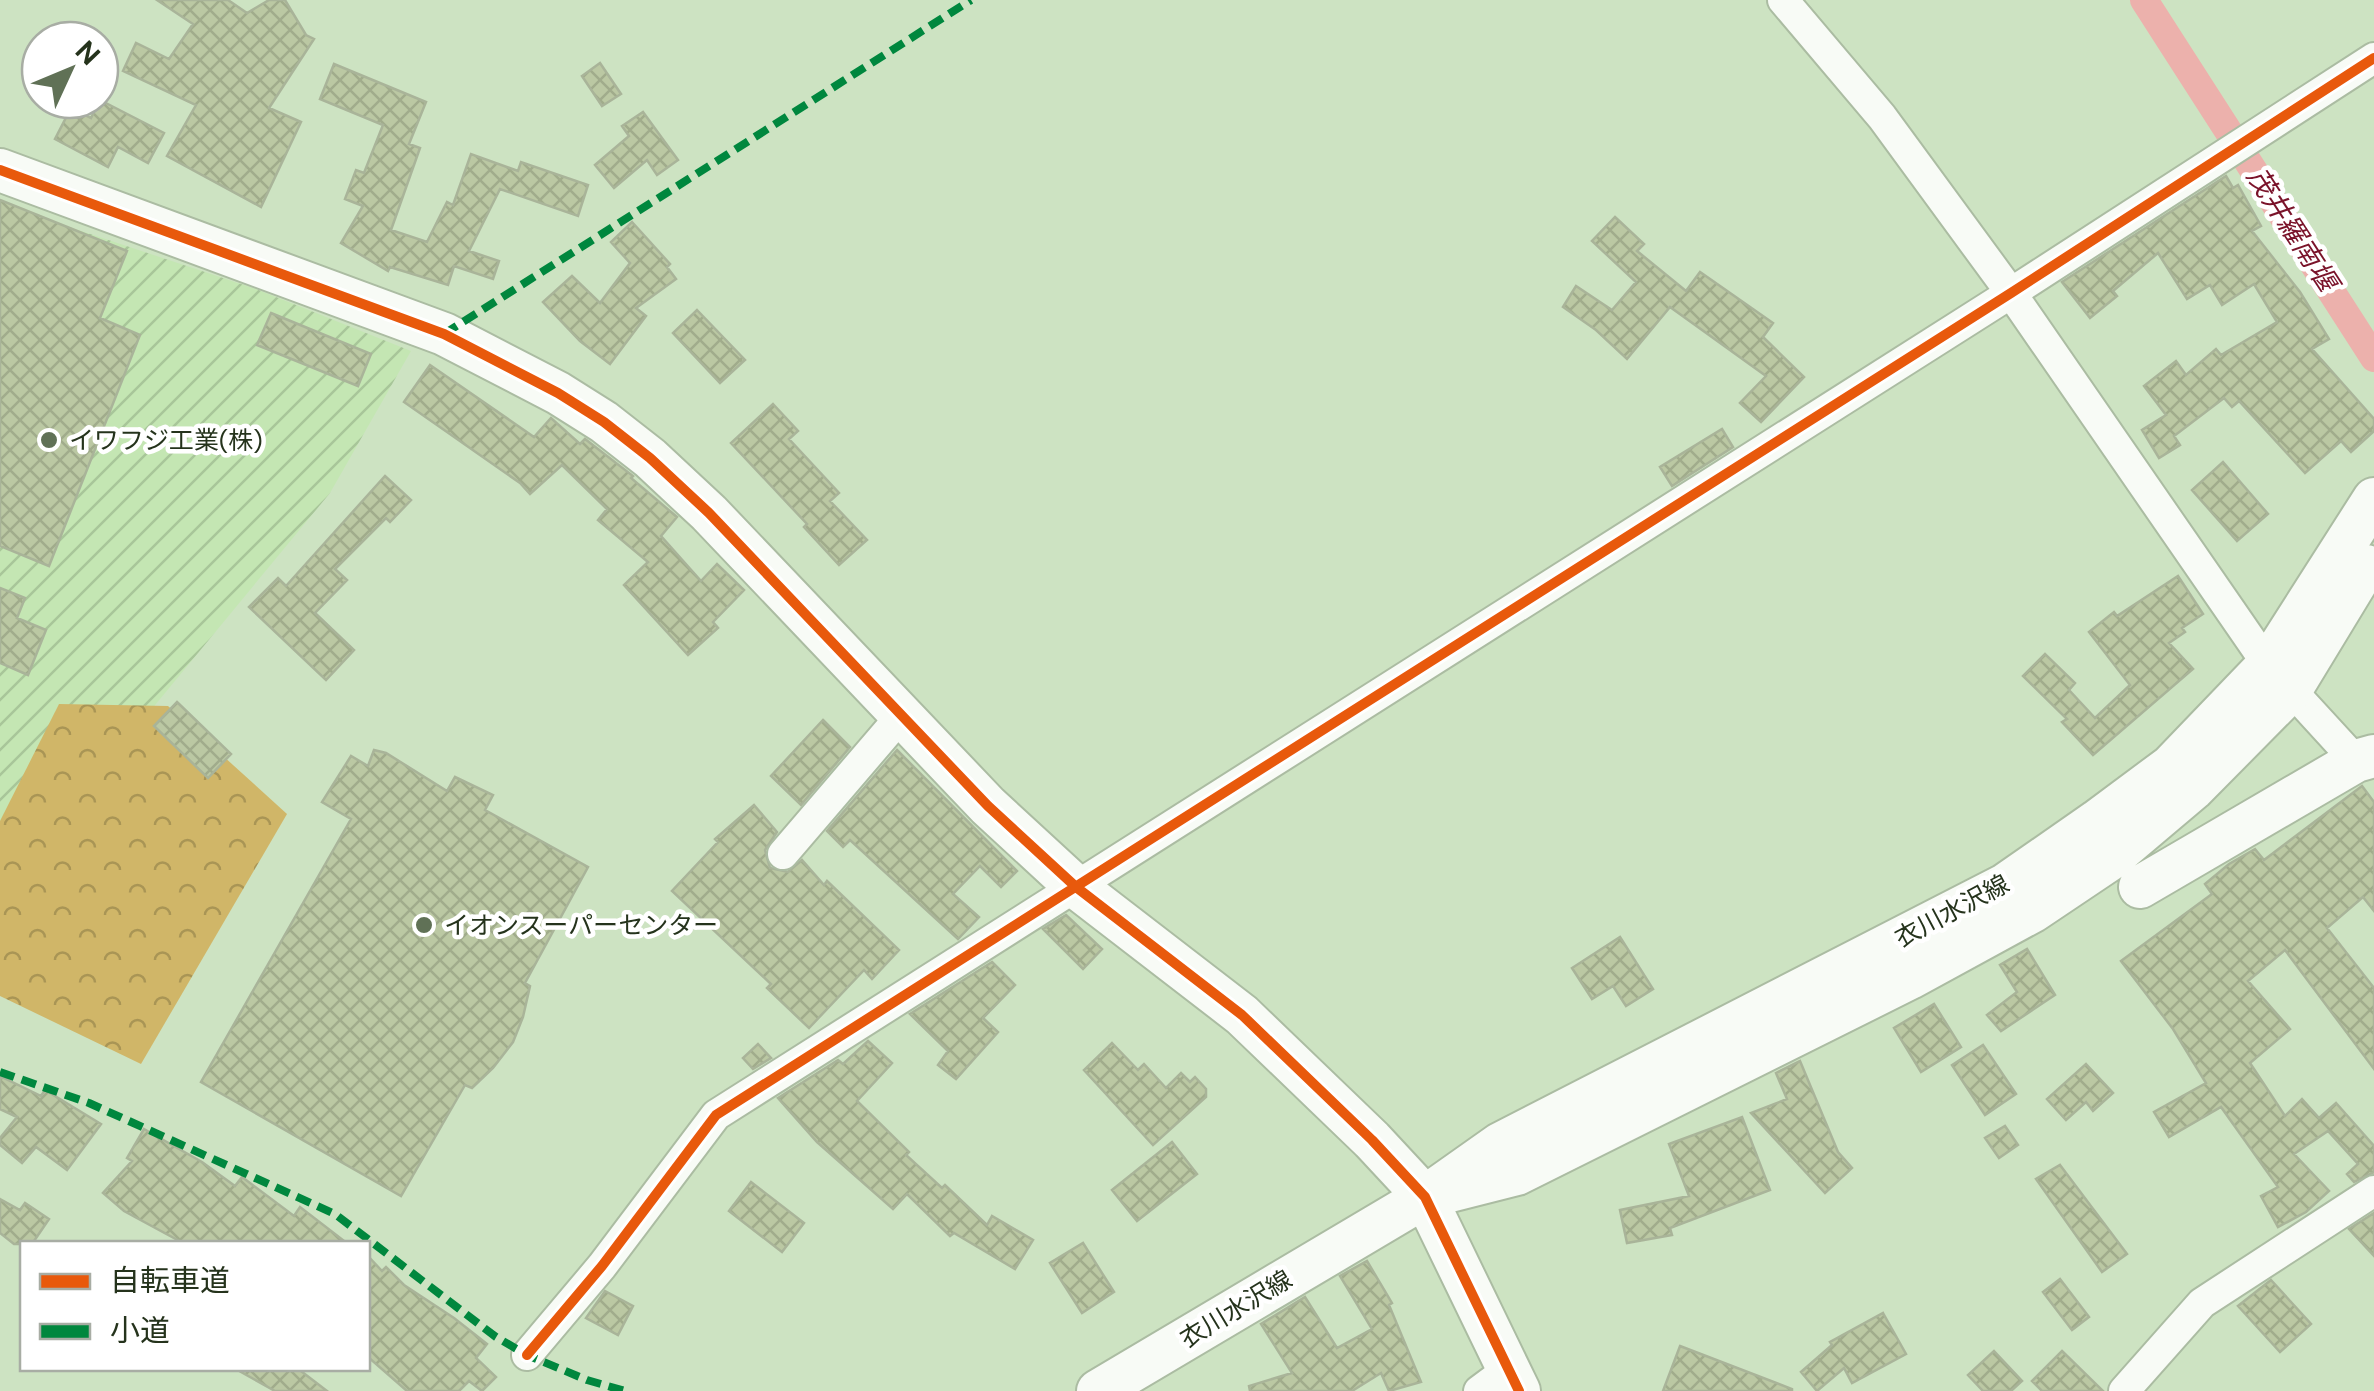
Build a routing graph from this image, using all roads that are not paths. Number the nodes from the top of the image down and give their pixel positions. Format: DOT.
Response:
graph roads {
  1 [pos="1783,0"];
  2 [pos="2374,58"];
  3 [pos="0,170"];
  4 [pos="2010,294"];
  5 [pos="2374,499"];
  6 [pos="2374,554"];
  7 [pos="2342,578"];
  8 [pos="2279,678"];
  9 [pos="902,715"];
  10 [pos="2368,766"];
  11 [pos="783,854"];
  12 [pos="1076,887"];
  13 [pos="2140,887"];
  14 [pos="2374,1191"];
  15 [pos="1425,1197"];
  16 [pos="527,1355"];
  17 [pos="1503,1384"];
  18 [pos="1098,1391"];
  19 [pos="2124,1391"];
  1 -- 4 [label="street"];
  2 -- 4 [label="street"];
  3 -- 9 [label="street"];
  4 -- 8 [label="street"];
  4 -- 12 [label="street"];
  5 -- 7 [label="street, 衣川水沢線"];
  6 -- 7 [label="street, 衣川水沢線"];
  7 -- 8 [label="street, 衣川水沢線"];
  8 -- 10 [label="street"];
  8 -- 15 [label="street, 衣川水沢線"];
  9 -- 11 [label="street"];
  9 -- 12 [label="street"];
  10 -- 13 [label="street"];
  12 -- 15 [label="street"];
  12 -- 16 [label="street"];
  14 -- 19 [label="street"];
  15 -- 17 [label="street"];
  15 -- 18 [label="street, 衣川水沢線"];
}
